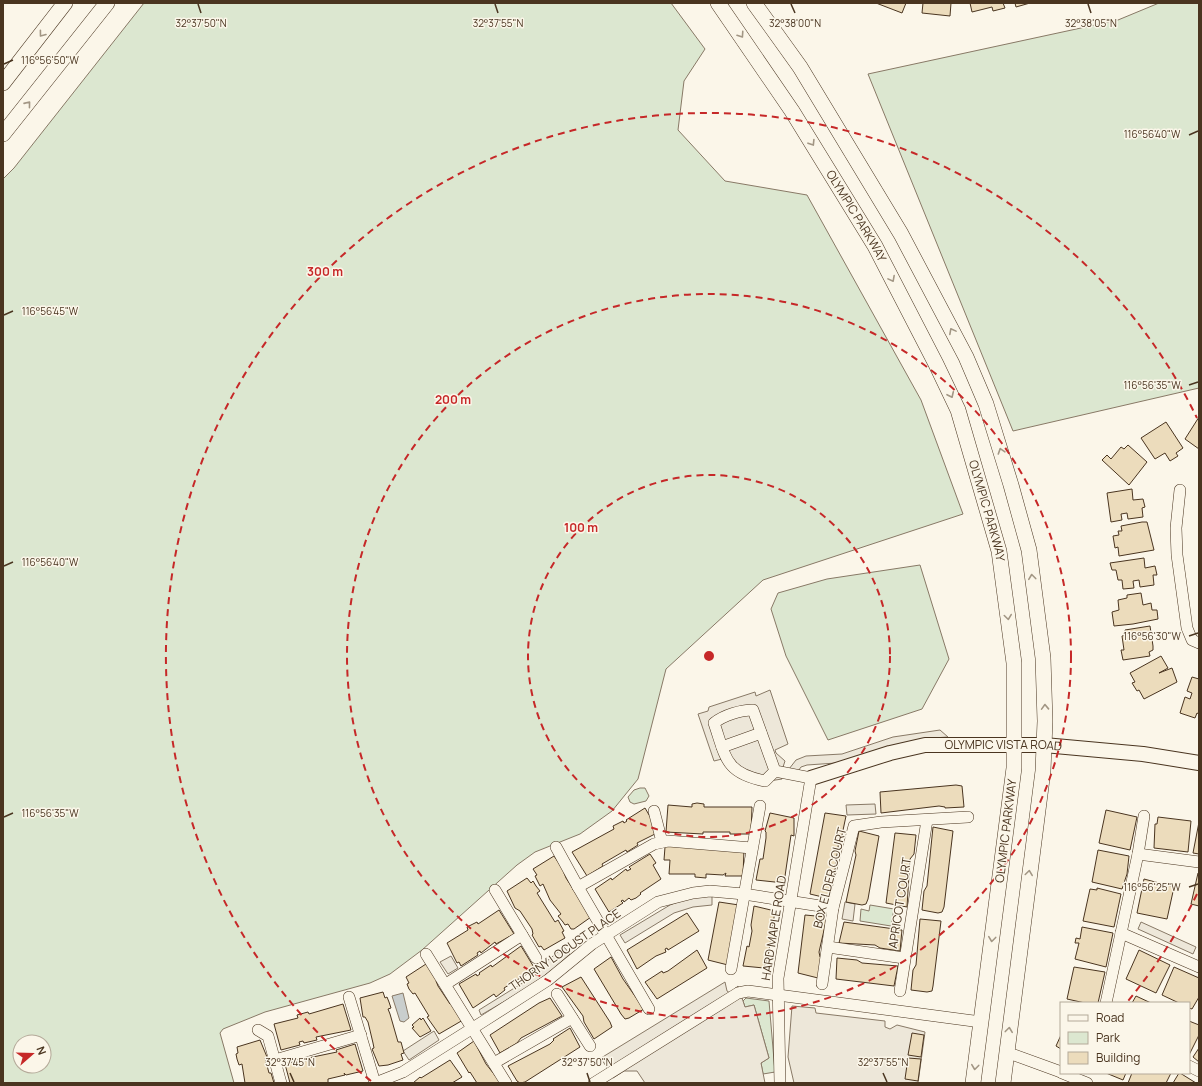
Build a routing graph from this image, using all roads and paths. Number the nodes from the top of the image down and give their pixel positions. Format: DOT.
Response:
graph roads {
  1 [pos="65,3"];
  2 [pos="107,3"];
  3 [pos="718,3"];
  4 [pos="754,3"];
  5 [pos="3,83"];
  6 [pos="3,134"];
  7 [pos="1180,490"];
  8 [pos="1199,644"];
  9 [pos="761,733"];
  10 [pos="1015,744"];
  11 [pos="1044,746"];
  12 [pos="722,747"];
  13 [pos="1199,763"];
  14 [pos="775,771"];
  15 [pos="811,778"];
  16 [pos="760,806"];
  17 [pos="654,811"];
  18 [pos="1144,816"];
  19 [pos="968,817"];
  20 [pos="927,820"];
  21 [pos="662,842"];
  22 [pos="556,847"];
  23 [pos="752,848"];
  24 [pos="1138,854"];
  25 [pos="1199,862"];
  26 [pos="578,887"];
  27 [pos="495,890"];
  28 [pos="744,894"];
  29 [pos="790,902"];
  30 [pos="833,908"];
  31 [pos="1121,933"];
  32 [pos="522,935"];
  33 [pos="606,936"];
  34 [pos="828,947"];
  35 [pos="426,954"];
  36 [pos="536,958"];
  37 [pos="904,958"];
  38 [pos="1199,967"];
  39 [pos="731,969"];
  40 [pos="446,984"];
  41 [pos="822,984"];
  42 [pos="900,991"];
  43 [pos="556,994"];
  44 [pos="778,996"];
  45 [pos="350,997"];
  46 [pos="1106,1002"];
  47 [pos="649,1009"];
  48 [pos="572,1018"];
  49 [pos="981,1022"];
  50 [pos="470,1024"];
  51 [pos="258,1030"];
  52 [pos="361,1036"];
  53 [pos="590,1046"];
  54 [pos="1006,1052"];
  55 [pos="275,1060"];
  56 [pos="494,1063"];
  57 [pos="1190,1066"];
  58 [pos="1199,1071"];
  59 [pos="1060,1072"];
  60 [pos="1064,1074"];
  61 [pos="281,1083"];
  62 [pos="375,1083"];
  63 [pos="506,1083"];
  64 [pos="594,1083"];
  65 [pos="780,1083"];
  66 [pos="973,1083"];
  67 [pos="1003,1083"];
  68 [pos="1087,1083"];
  1 -- 5 [label="main road, one-way"];
  6 -- 2 [label="main road, one-way"];
  3 -- 10 [label="main road, OLYMPIC PARKWAY, one-way"];
  11 -- 4 [label="main road, one-way"];
  7 -- 8 [label="street"];
  9 -- 12 [label="street"];
  9 -- 12 [label="street"];
  9 -- 14 [label="street"];
  10 -- 11 [label="street, OLYMPIC VISTA ROAD"];
  10 -- 15 [label="street, OLYMPIC VISTA ROAD"];
  10 -- 49 [label="main road, OLYMPIC PARKWAY, one-way"];
  11 -- 13 [label="street, OLYMPIC VISTA ROAD"];
  54 -- 11 [label="main road, one-way"];
  12 -- 14 [label="street"];
  14 -- 15 [label="street"];
  15 -- 29 [label="street, HARD MAPLE ROAD"];
  16 -- 23 [label="street"];
  17 -- 21 [label="street"];
  18 -- 24 [label="street"];
  19 -- 20 [label="street"];
  20 -- 30 [label="street, BOX ELDER COURT"];
  20 -- 37 [label="street, APRICOT COURT"];
  21 -- 23 [label="street"];
  21 -- 26 [label="street"];
  22 -- 26 [label="street"];
  23 -- 28 [label="street"];
  24 -- 25 [label="street"];
  24 -- 31 [label="street"];
  26 -- 33 [label="street"];
  27 -- 32 [label="street"];
  28 -- 29 [label="street, THORNY LOCUST PLACE"];
  28 -- 33 [label="street, THORNY LOCUST PLACE"];
  28 -- 39 [label="street"];
  29 -- 30 [label="street, THORNY LOCUST PLACE"];
  29 -- 44 [label="street, HARD MAPLE ROAD"];
  30 -- 34 [label="street, BOX ELDER COURT"];
  31 -- 38 [label="street"];
  31 -- 46 [label="street"];
  32 -- 36 [label="street"];
  32 -- 40 [label="street"];
  33 -- 47 [label="street"];
  33 -- 50 [label="street, THORNY LOCUST PLACE"];
  34 -- 37 [label="street"];
  34 -- 41 [label="street, BOX ELDER COURT"];
  35 -- 40 [label="street"];
  37 -- 42 [label="street, APRICOT COURT"];
  40 -- 50 [label="street"];
  43 -- 48 [label="street"];
  44 -- 49 [label="street"];
  44 -- 64 [label="street"];
  44 -- 65 [label="street, HARD MAPLE ROAD"];
  45 -- 52 [label="street"];
  48 -- 53 [label="street"];
  48 -- 56 [label="street"];
  49 -- 66 [label="main road, OLYMPIC PARKWAY, one-way"];
  50 -- 56 [label="street"];
  50 -- 62 [label="street, THORNY LOCUST PLACE"];
  51 -- 55 [label="street"];
  52 -- 55 [label="street"];
  52 -- 62 [label="street"];
  54 -- 59 [label="street"];
  54 -- 67 [label="main road"];
  55 -- 61 [label="street"];
  56 -- 63 [label="street"];
  57 -- 58 [label="street"];
  60 -- 68 [label="street"];
}
